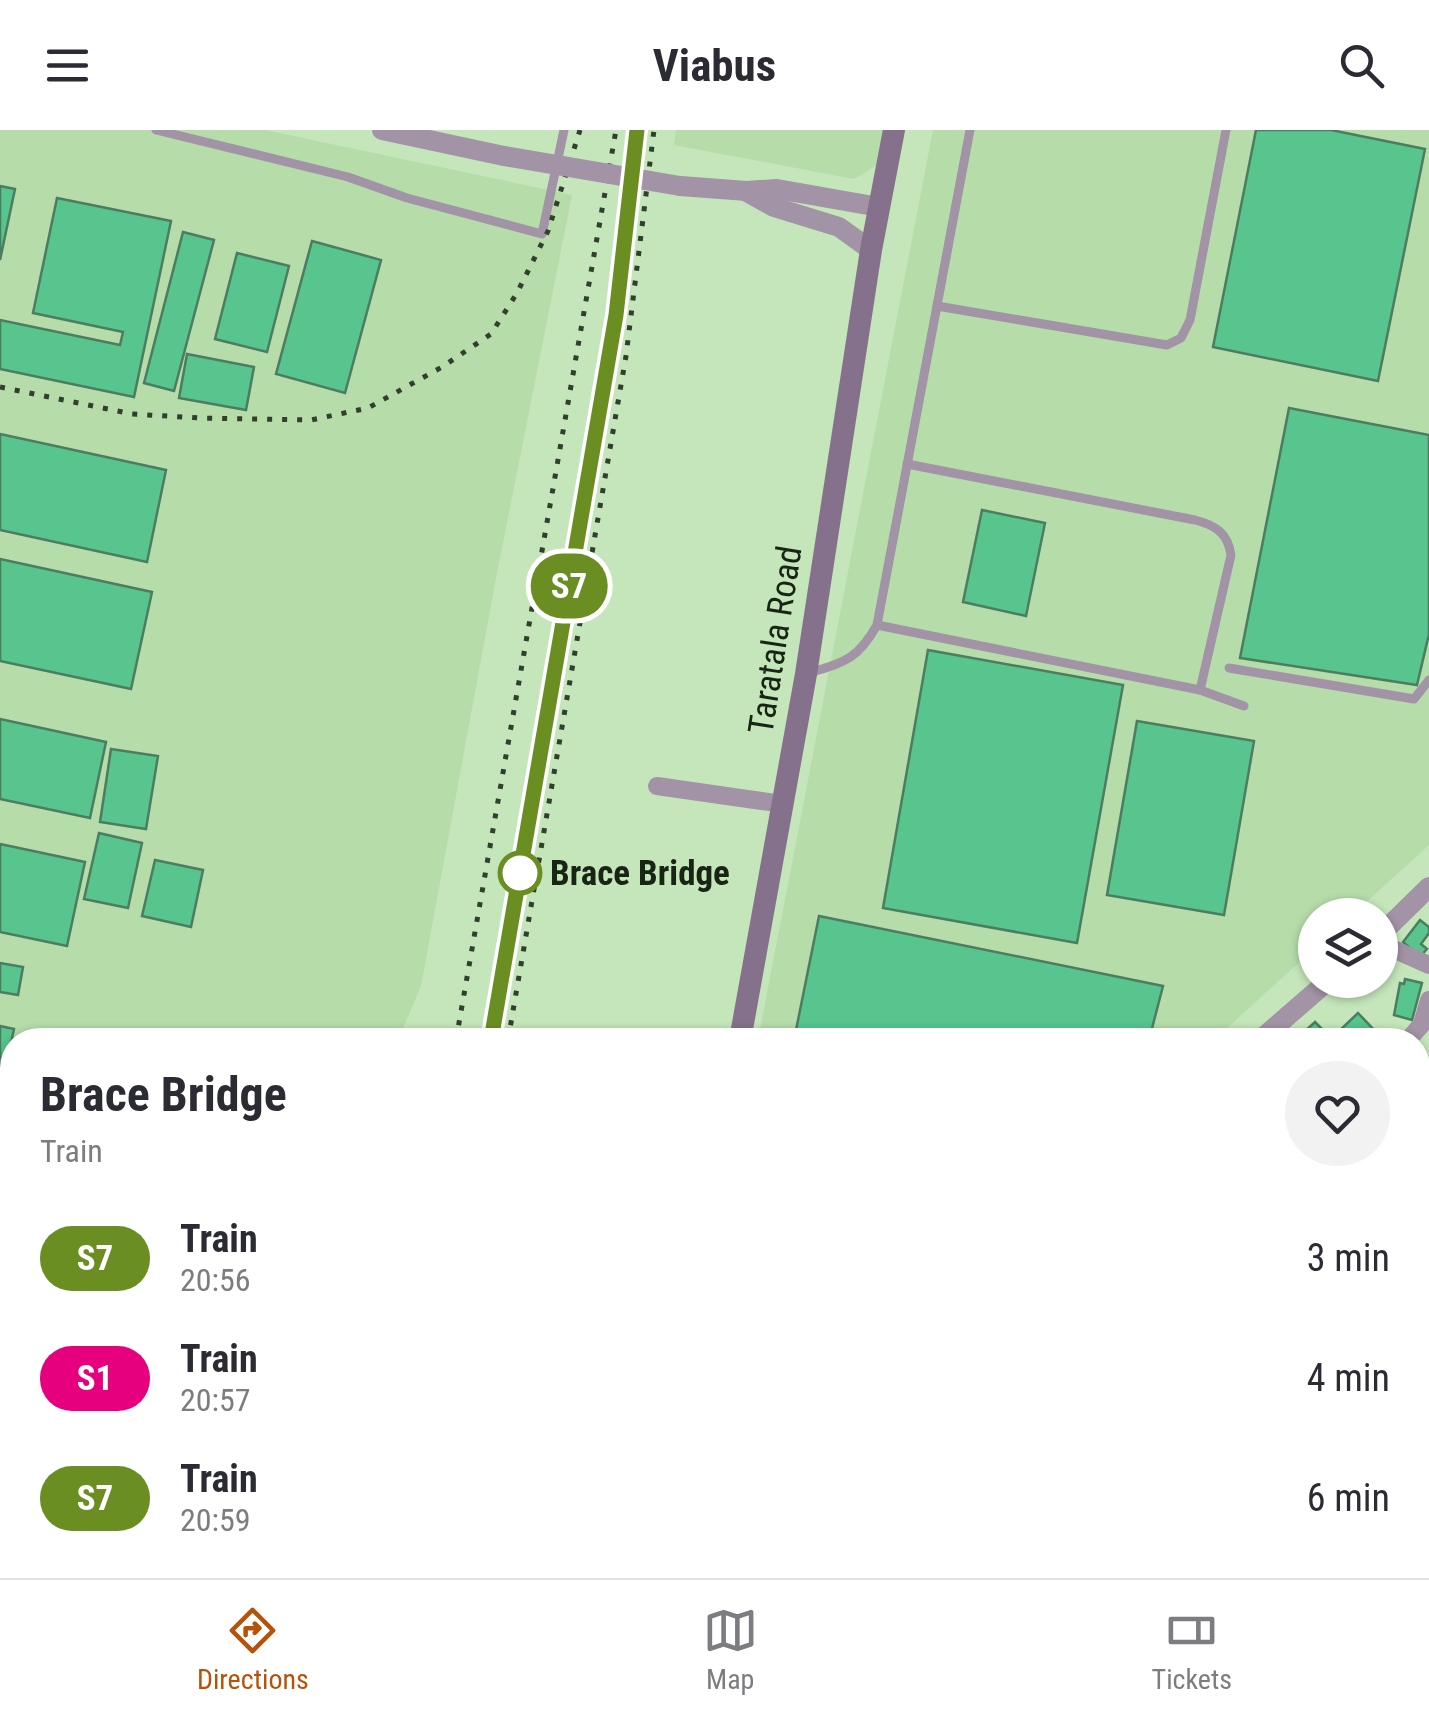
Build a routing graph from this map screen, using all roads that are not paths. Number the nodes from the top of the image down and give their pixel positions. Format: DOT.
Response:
graph roads {
  1 [pos="156,130"];
  2 [pos="382,130"];
  3 [pos="564,130"];
  4 [pos="894,130"];
  5 [pos="970,130"];
  6 [pos="1226,130"];
  7 [pos="747,191"];
  8 [pos="879,206"];
  9 [pos="871,250"];
  10 [pos="937,306"];
  11 [pos="907,464"];
  12 [pos="877,625"];
  13 [pos="1229,668"];
  14 [pos="806,674"];
  15 [pos="1429,680"];
  16 [pos="1200,690"];
  17 [pos="1244,706"];
  18 [pos="657,786"];
  19 [pos="783,804"];
  20 [pos="1429,887"];
  21 [pos="1398,917"];
  22 [pos="1398,951"];
  23 [pos="1429,964"];
  24 [pos="1308,998"];
  25 [pos="1429,1000"];
  26 [pos="742,1028"];
  27 [pos="1274,1028"];
  28 [pos="1418,1028"];
  1 -- 3 [label="lane"];
  2 -- 7 [label="street, bridge"];
  4 -- 8 [label="main road, Taratala Road"];
  5 -- 10 [label="lane"];
  6 -- 10 [label="lane"];
  7 -- 8 [label="street"];
  7 -- 9 [label="street"];
  8 -- 9 [label="main road, Taratala Road"];
  9 -- 14 [label="main road, Taratala Road"];
  10 -- 11 [label="lane"];
  11 -- 12 [label="lane"];
  11 -- 16 [label="lane"];
  12 -- 14 [label="lane"];
  12 -- 16 [label="lane"];
  13 -- 15 [label="lane"];
  14 -- 19 [label="main road, Taratala Road"];
  16 -- 17 [label="lane"];
  18 -- 19 [label="street"];
  19 -- 26 [label="main road, Taratala Road"];
  20 -- 21 [label="street"];
  22 -- 23 [label="street"];
  24 -- 27 [label="street"];
  25 -- 28 [label="street"];
}
